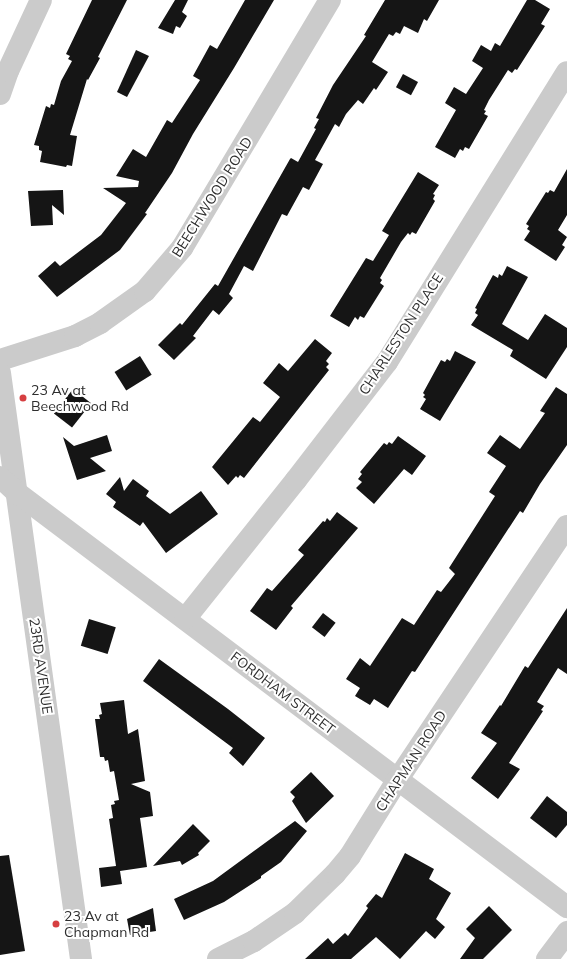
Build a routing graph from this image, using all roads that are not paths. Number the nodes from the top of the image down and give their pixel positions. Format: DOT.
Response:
graph roads {
  1 [pos="41,0"];
  2 [pos="330,0"];
  3 [pos="567,72"];
  4 [pos="0,94"];
  5 [pos="0,360"];
  6 [pos="0,373"];
  7 [pos="0,477"];
  8 [pos="16,492"];
  9 [pos="567,526"];
  10 [pos="185,619"];
  11 [pos="398,780"];
  12 [pos="567,907"];
  13 [pos="567,932"];
  14 [pos="81,959"];
  15 [pos="218,959"];
  16 [pos="547,959"];
  1 -- 4 [label="street"];
  2 -- 5 [label="street, BEECHWOOD ROAD"];
  3 -- 10 [label="street, CHARLESTON PLACE"];
  6 -- 8 [label="street, 23RD AVENUE"];
  7 -- 8 [label="street, FORDHAM STREET"];
  8 -- 10 [label="street, FORDHAM STREET"];
  8 -- 14 [label="street, 23RD AVENUE"];
  9 -- 11 [label="street, CHAPMAN ROAD"];
  10 -- 11 [label="street, FORDHAM STREET"];
  11 -- 12 [label="street, FORDHAM STREET"];
  11 -- 15 [label="street, CHAPMAN ROAD"];
  13 -- 16 [label="street"];
}
